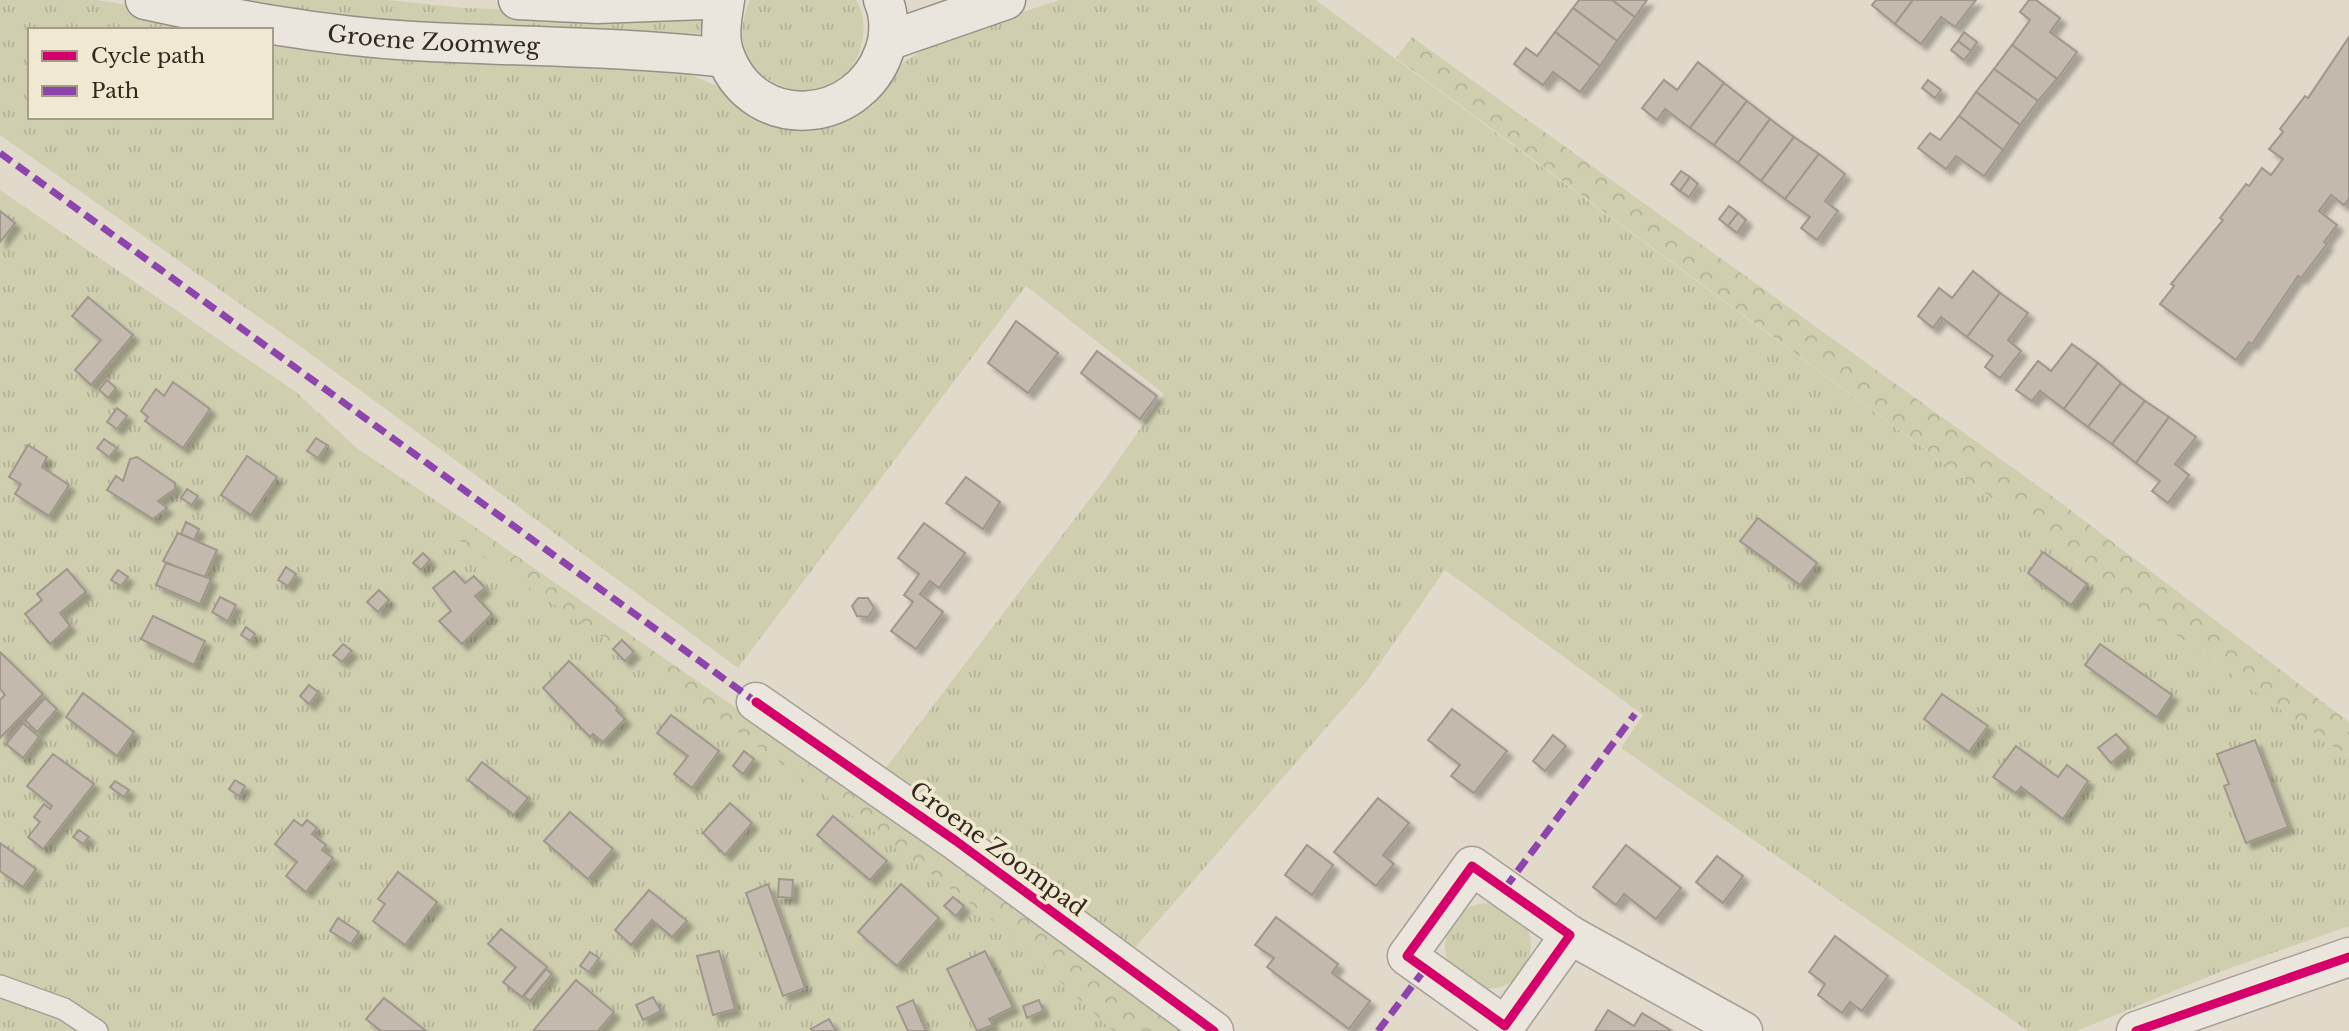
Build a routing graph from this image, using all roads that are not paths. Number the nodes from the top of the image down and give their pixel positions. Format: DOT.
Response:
graph roads {
  1 [pos="145,0"];
  2 [pos="518,0"];
  3 [pos="704,0"];
  4 [pos="725,0"];
  5 [pos="883,0"];
  6 [pos="1006,0"];
  7 [pos="888,41"];
  8 [pos="726,58"];
  9 [pos="756,702"];
  10 [pos="1570,935"];
  11 [pos="2349,957"];
  12 [pos="0,985"];
  13 [pos="97,1031"];
  14 [pos="1214,1031"];
  15 [pos="1743,1031"];
  16 [pos="2136,1031"];
  1 -- 8 [label="main road, Groene Zoomweg"];
  2 -- 3 [label="main road, Groene Zoomweg"];
  4 -- 8 [label="main road"];
  5 -- 7 [label="main road"];
  6 -- 7 [label="main road"];
  7 -- 8 [label="main road"];
  9 -- 14 [label="main road, Groene Zoompad"];
  10 -- 15 [label="main road"];
  11 -- 16 [label="main road"];
  12 -- 13 [label="lane"];
}
